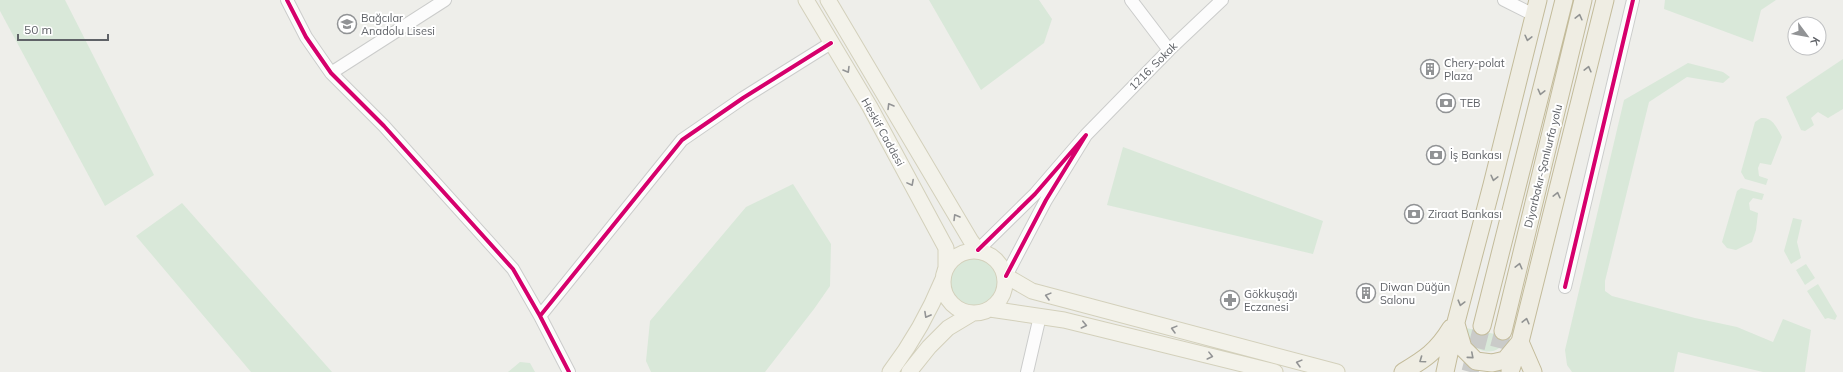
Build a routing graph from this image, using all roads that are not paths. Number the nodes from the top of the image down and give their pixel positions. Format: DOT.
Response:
graph roads {
  1 [pos="288,0"];
  2 [pos="445,0"];
  3 [pos="806,0"];
  4 [pos="828,0"];
  5 [pos="1131,0"];
  6 [pos="1222,0"];
  7 [pos="1504,0"];
  8 [pos="1564,0"];
  9 [pos="1583,0"];
  10 [pos="1605,0"];
  11 [pos="1633,0"];
  12 [pos="1536,8"];
  13 [pos="831,43"];
  14 [pos="1169,50"];
  15 [pos="331,73"];
  16 [pos="1086,135"];
  17 [pos="978,250"];
  18 [pos="944,274"];
  19 [pos="1006,276"];
  20 [pos="1565,287"];
  21 [pos="990,309"];
  22 [pos="973,313"];
  23 [pos="540,316"];
  24 [pos="1040,316"];
  25 [pos="1456,322"];
  26 [pos="1482,326"];
  27 [pos="1503,331"];
  28 [pos="1520,342"];
  29 [pos="569,372"];
  30 [pos="890,372"];
  31 [pos="909,372"];
  32 [pos="1027,372"];
  33 [pos="1274,372"];
  34 [pos="1337,372"];
  35 [pos="1402,372"];
  36 [pos="1445,372"];
  37 [pos="1510,372"];
  38 [pos="1533,372"];
  1 -- 15 [label="street"];
  2 -- 15 [label="street"];
  3 -- 13 [label="main road, Heskif Caddesi"];
  17 -- 4 [label="main road, one-way"];
  5 -- 14 [label="street"];
  6 -- 14 [label="street, 1216. Sokak"];
  7 -- 12 [label="street"];
  8 -- 26 [label="highway, Diyarbakır-Şanlıurfa yolu, one-way"];
  27 -- 9 [label="highway, Diyarbakır-Şanlıurfa yolu, one-way"];
  28 -- 10 [label="highway, one-way"];
  11 -- 20 [label="street"];
  12 -- 25 [label="highway, one-way"];
  13 -- 18 [label="main road, Heskif Caddesi, one-way"];
  13 -- 23 [label="street"];
  14 -- 16 [label="street, 1216. Sokak"];
  15 -- 23 [label="street"];
  16 -- 17 [label="street"];
  16 -- 19 [label="street"];
  17 -- 18 [label="main road"];
  17 -- 19 [label="main road"];
  18 -- 22 [label="main road"];
  18 -- 30 [label="main road, one-way"];
  19 -- 21 [label="main road"];
  34 -- 19 [label="main road, one-way"];
  21 -- 22 [label="main road"];
  21 -- 24 [label="main road"];
  22 -- 31 [label="main road"];
  23 -- 29 [label="street"];
  24 -- 32 [label="street"];
  24 -- 33 [label="main road, one-way"];
  25 -- 28 [label="highway, one-way"];
  25 -- 35 [label="highway, one-way"];
  25 -- 36 [label="highway"];
  28 -- 37 [label="highway"];
  28 -- 38 [label="highway"];
}
